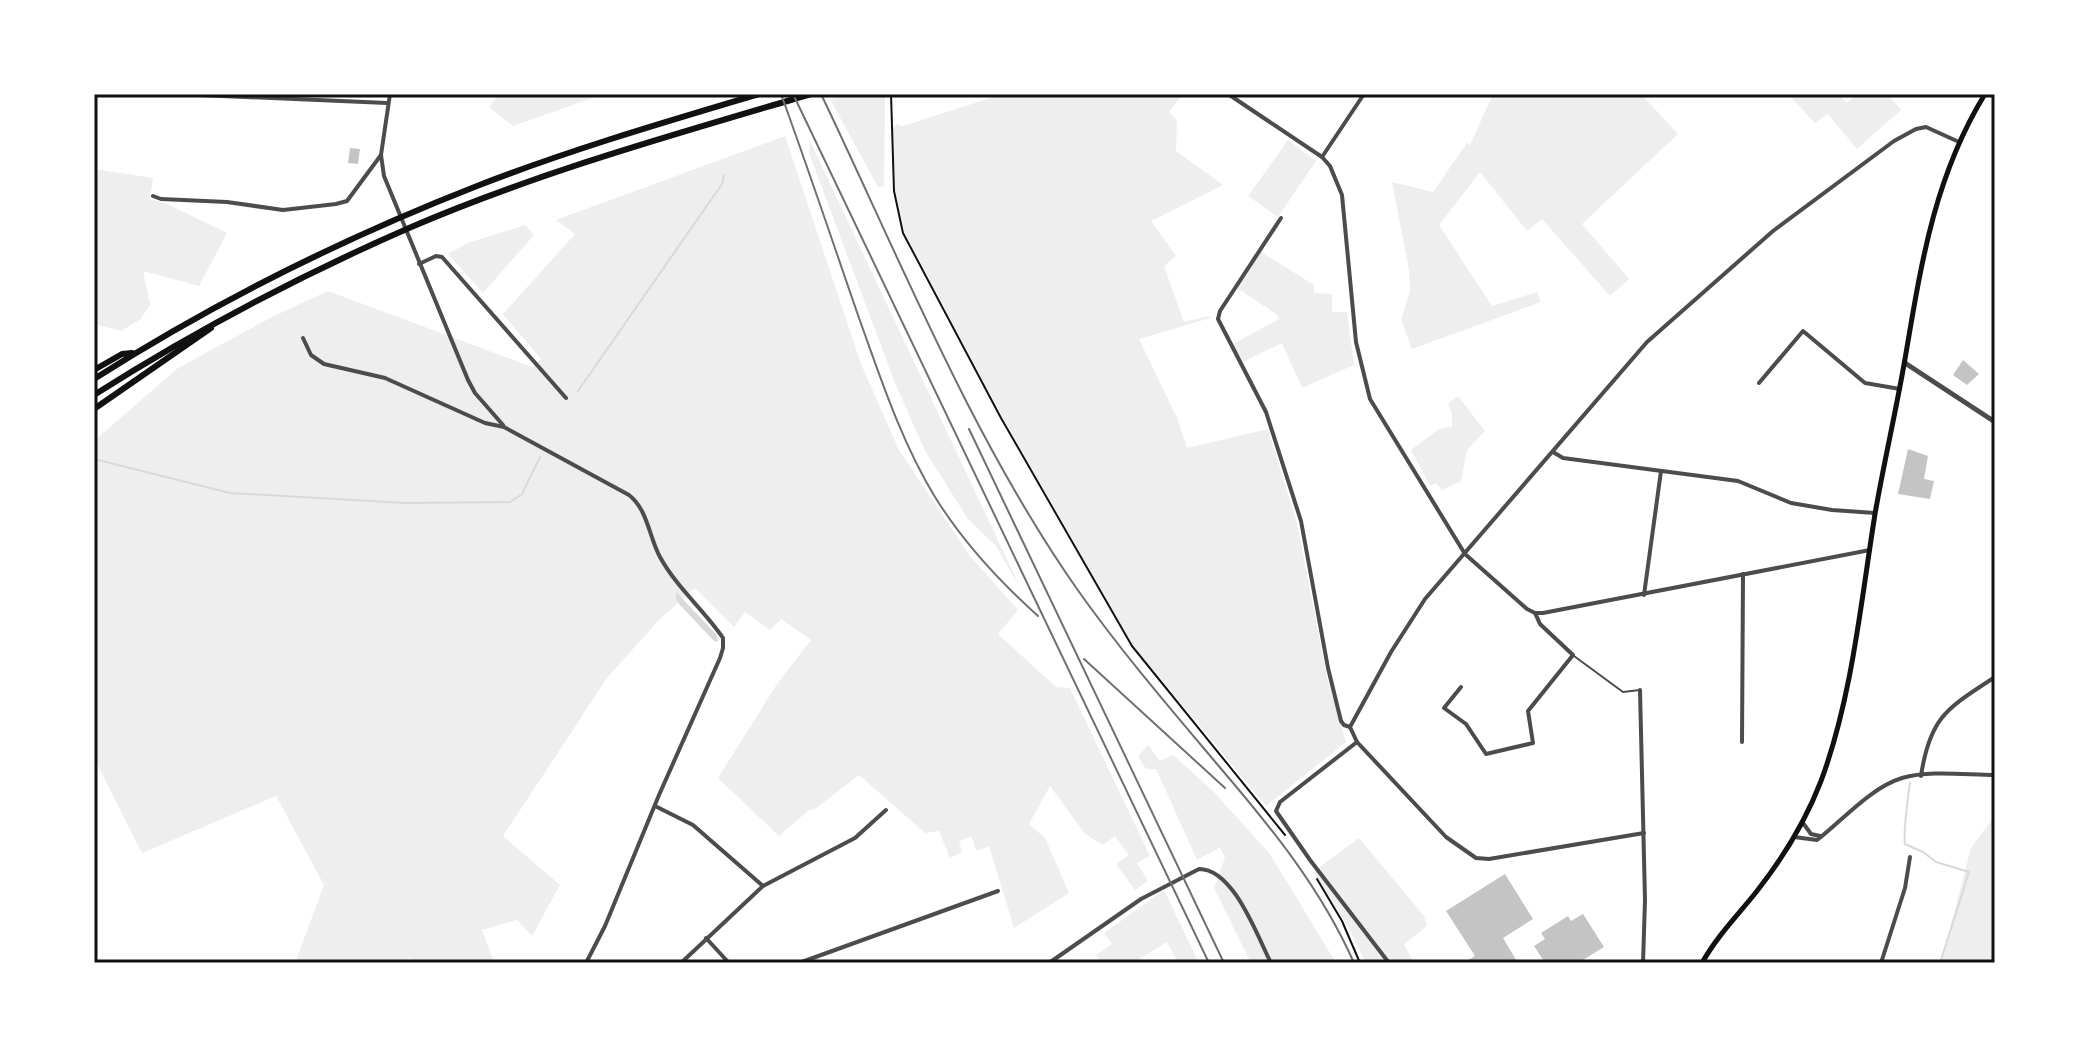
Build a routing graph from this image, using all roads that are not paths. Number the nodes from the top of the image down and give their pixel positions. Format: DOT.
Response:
graph roads {
  1 [pos="176,94"];
  2 [pos="390,94"];
  3 [pos="811,94"];
  4 [pos="1228,94"];
  5 [pos="1364,94"];
  6 [pos="1985,94"];
  7 [pos="756,95"];
  8 [pos="387,103"];
  9 [pos="1959,142"];
  10 [pos="381,155"];
  11 [pos="1322,157"];
  12 [pos="153,196"];
  13 [pos="1281,218"];
  14 [pos="419,264"];
  15 [pos="219,320"];
  16 [pos="303,338"];
  17 [pos="136,352"];
  18 [pos="1905,363"];
  19 [pos="94,370"];
  20 [pos="94,379"];
  21 [pos="1759,383"];
  22 [pos="1900,389"];
  23 [pos="94,395"];
  24 [pos="566,398"];
  25 [pos="94,409"];
  26 [pos="1995,422"];
  27 [pos="504,427"];
  28 [pos="1553,452"];
  29 [pos="1661,471"];
  30 [pos="1875,513"];
  31 [pos="1870,550"];
  32 [pos="1465,554"];
  33 [pos="1743,574"];
  34 [pos="1644,595"];
  35 [pos="1535,613"];
  36 [pos="1573,655"];
  37 [pos="1995,677"];
  38 [pos="1461,687"];
  39 [pos="1640,690"];
  40 [pos="1350,727"];
  41 [pos="1357,742"];
  42 [pos="1742,742"];
  43 [pos="1995,775"];
  44 [pos="1921,776"];
  45 [pos="655,806"];
  46 [pos="886,810"];
  47 [pos="1802,823"];
  48 [pos="1644,833"];
  49 [pos="1822,835"];
  50 [pos="1794,837"];
  51 [pos="1910,857"];
  52 [pos="763,886"];
  53 [pos="998,891"];
  54 [pos="706,938"];
  55 [pos="586,963"];
  56 [pos="681,963"];
  57 [pos="729,963"];
  58 [pos="799,963"];
  59 [pos="1049,963"];
  60 [pos="1271,963"];
  61 [pos="1389,963"];
  62 [pos="1643,963"];
  63 [pos="1702,963"];
  64 [pos="1881,963"];
  1 -- 8 [label="street"];
  2 -- 8 [label="street"];
  3 -- 15 [label="highway"];
  4 -- 11 [label="street"];
  5 -- 11 [label="street"];
  6 -- 9 [label="main road"];
  7 -- 17 [label="highway"];
  8 -- 10 [label="street"];
  9 -- 18 [label="main road"];
  9 -- 28 [label="street"];
  10 -- 12 [label="street"];
  10 -- 14 [label="street"];
  11 -- 32 [label="street"];
  13 -- 40 [label="street"];
  14 -- 24 [label="street"];
  14 -- 27 [label="street"];
  15 -- 23 [label="highway"];
  15 -- 25 [label="highway"];
  16 -- 27 [label="street"];
  17 -- 19 [label="highway"];
  17 -- 20 [label="highway"];
  18 -- 22 [label="main road"];
  18 -- 26 [label="street"];
  21 -- 22 [label="street"];
  22 -- 30 [label="main road"];
  27 -- 45 [label="street"];
  28 -- 29 [label="street"];
  28 -- 32 [label="street"];
  29 -- 30 [label="street"];
  29 -- 34 [label="street"];
  30 -- 31 [label="main road"];
  31 -- 33 [label="street"];
  31 -- 47 [label="main road"];
  32 -- 35 [label="street"];
  32 -- 40 [label="street"];
  33 -- 34 [label="street"];
  33 -- 42 [label="street"];
  34 -- 35 [label="street"];
  35 -- 36 [label="street"];
  36 -- 38 [label="street"];
  36 -- 39 [label="lane"];
  37 -- 44 [label="street"];
  39 -- 48 [label="street"];
  40 -- 41 [label="street"];
  41 -- 48 [label="street"];
  41 -- 61 [label="street"];
  43 -- 44 [label="street"];
  44 -- 49 [label="street"];
  45 -- 52 [label="street"];
  45 -- 55 [label="street"];
  46 -- 52 [label="street"];
  47 -- 49 [label="street"];
  47 -- 50 [label="main road"];
  48 -- 62 [label="street"];
  49 -- 50 [label="street"];
  50 -- 63 [label="main road"];
  51 -- 64 [label="street"];
  52 -- 54 [label="street"];
  53 -- 58 [label="street"];
  54 -- 56 [label="street"];
  54 -- 57 [label="street"];
  59 -- 60 [label="street"];
}
